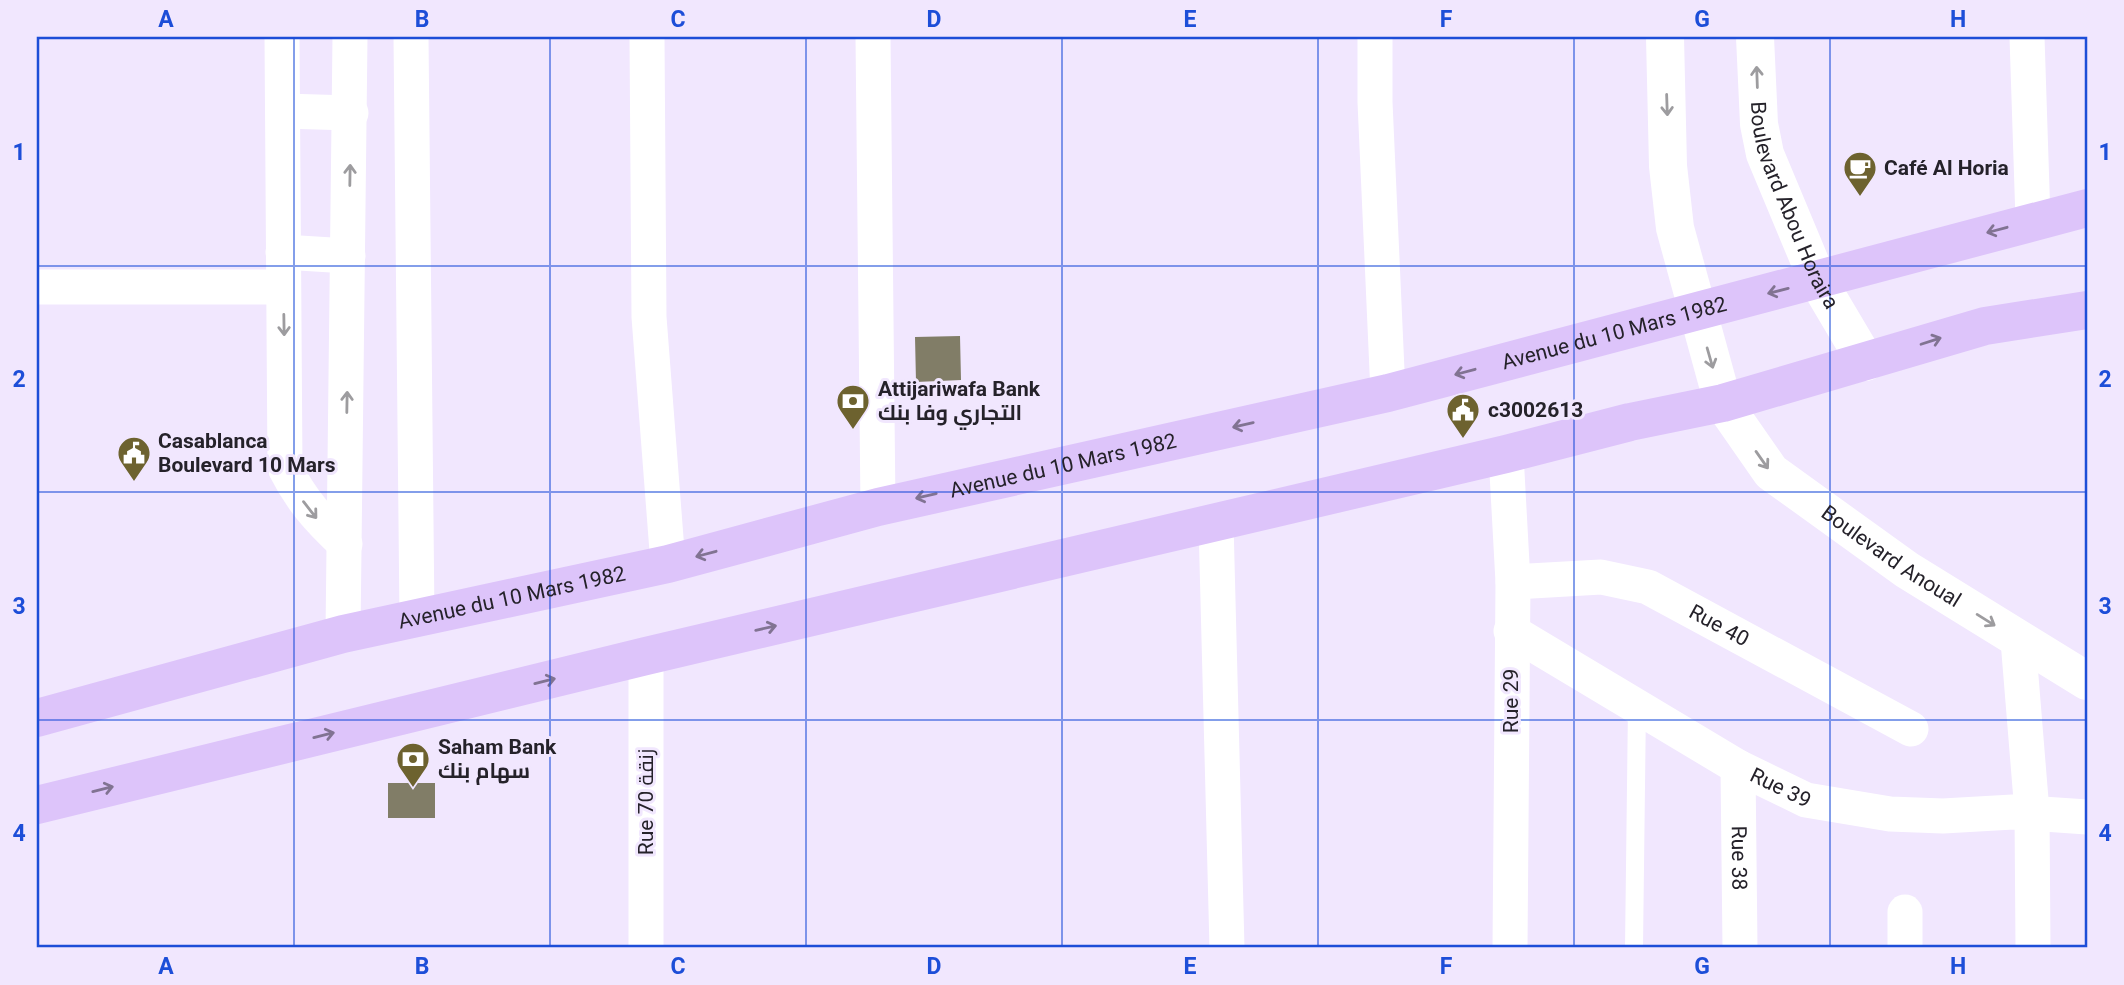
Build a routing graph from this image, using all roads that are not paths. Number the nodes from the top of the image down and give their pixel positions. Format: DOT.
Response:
graph roads {
  1 [pos="282,37"];
  2 [pos="350,37"];
  3 [pos="411,37"];
  4 [pos="647,37"];
  5 [pos="873,37"];
  6 [pos="1375,37"];
  7 [pos="1665,37"];
  8 [pos="1755,37"];
  9 [pos="2027,37"];
  10 [pos="284,111"];
  11 [pos="351,113"];
  12 [pos="2087,208"];
  13 [pos="2033,220"];
  14 [pos="283,252"];
  15 [pos="348,256"];
  16 [pos="1818,281"];
  17 [pos="37,287"];
  18 [pos="283,287"];
  19 [pos="2087,310"];
  20 [pos="1697,312"];
  21 [pos="1866,362"];
  22 [pos="1388,393"];
  23 [pos="1723,404"];
  24 [pos="1506,454"];
  25 [pos="878,507"];
  26 [pos="1216,523"];
  27 [pos="345,544"];
  28 [pos="668,564"];
  29 [pos="1513,582"];
  30 [pos="417,619"];
  31 [pos="1511,631"];
  32 [pos="344,634"];
  33 [pos="2018,640"];
  34 [pos="646,656"];
  35 [pos="2087,681"];
  36 [pos="1637,705"];
  37 [pos="37,718"];
  38 [pos="1911,729"];
  39 [pos="1738,767"];
  40 [pos="37,805"];
  41 [pos="2032,812"];
  42 [pos="2087,817"];
  43 [pos="1905,912"];
  44 [pos="646,948"];
  45 [pos="1227,948"];
  46 [pos="1510,948"];
  47 [pos="1634,948"];
  48 [pos="1740,948"];
  49 [pos="1905,948"];
  50 [pos="2033,948"];
  1 -- 10 [label="street"];
  2 -- 11 [label="street"];
  3 -- 30 [label="street"];
  4 -- 28 [label="street"];
  5 -- 25 [label="street"];
  6 -- 22 [label="street"];
  7 -- 20 [label="main road, one-way"];
  16 -- 8 [label="main road, Boulevard Abou Horaira, one-way"];
  9 -- 13 [label="street"];
  10 -- 11 [label="street"];
  10 -- 14 [label="street"];
  15 -- 11 [label="street, one-way"];
  12 -- 13 [label="main road, Avenue du 10 Mars 1982"];
  13 -- 16 [label="main road, Avenue du 10 Mars 1982, one-way"];
  14 -- 15 [label="street"];
  14 -- 18 [label="street"];
  27 -- 15 [label="street, one-way"];
  16 -- 20 [label="main road, Avenue du 10 Mars 1982, one-way"];
  16 -- 21 [label="main road, Boulevard Abou Horaira"];
  17 -- 18 [label="street"];
  18 -- 27 [label="street, one-way"];
  21 -- 19 [label="main road, one-way"];
  20 -- 22 [label="main road, Avenue du 10 Mars 1982, one-way"];
  20 -- 23 [label="main road, one-way"];
  21 -- 23 [label="main road"];
  22 -- 25 [label="main road, Avenue du 10 Mars 1982, one-way"];
  23 -- 24 [label="main road"];
  23 -- 33 [label="main road, Boulevard Anoual, one-way"];
  24 -- 26 [label="main road"];
  24 -- 29 [label="street, Rue 29"];
  25 -- 28 [label="main road, Avenue du 10 Mars 1982, one-way"];
  34 -- 26 [label="main road, one-way"];
  26 -- 45 [label="street"];
  27 -- 32 [label="street"];
  28 -- 30 [label="main road, Avenue du 10 Mars 1982"];
  29 -- 31 [label="street, Rue 29"];
  29 -- 38 [label="street, Rue 40"];
  30 -- 32 [label="main road, Avenue du 10 Mars 1982"];
  31 -- 36 [label="street, Rue 39"];
  31 -- 46 [label="street, Rue 29"];
  32 -- 37 [label="main road, Avenue du 10 Mars 1982"];
  33 -- 35 [label="main road, Boulevard Anoual"];
  33 -- 41 [label="street"];
  40 -- 34 [label="main road, one-way"];
  34 -- 44 [label="street, Rue 70 زنقة"];
  36 -- 39 [label="street, Rue 39"];
  36 -- 47 [label="lane"];
  39 -- 41 [label="street, Rue 39"];
  39 -- 48 [label="street, Rue 38"];
  41 -- 42 [label="street, Rue 39"];
  41 -- 50 [label="street"];
  43 -- 49 [label="street"];
}
